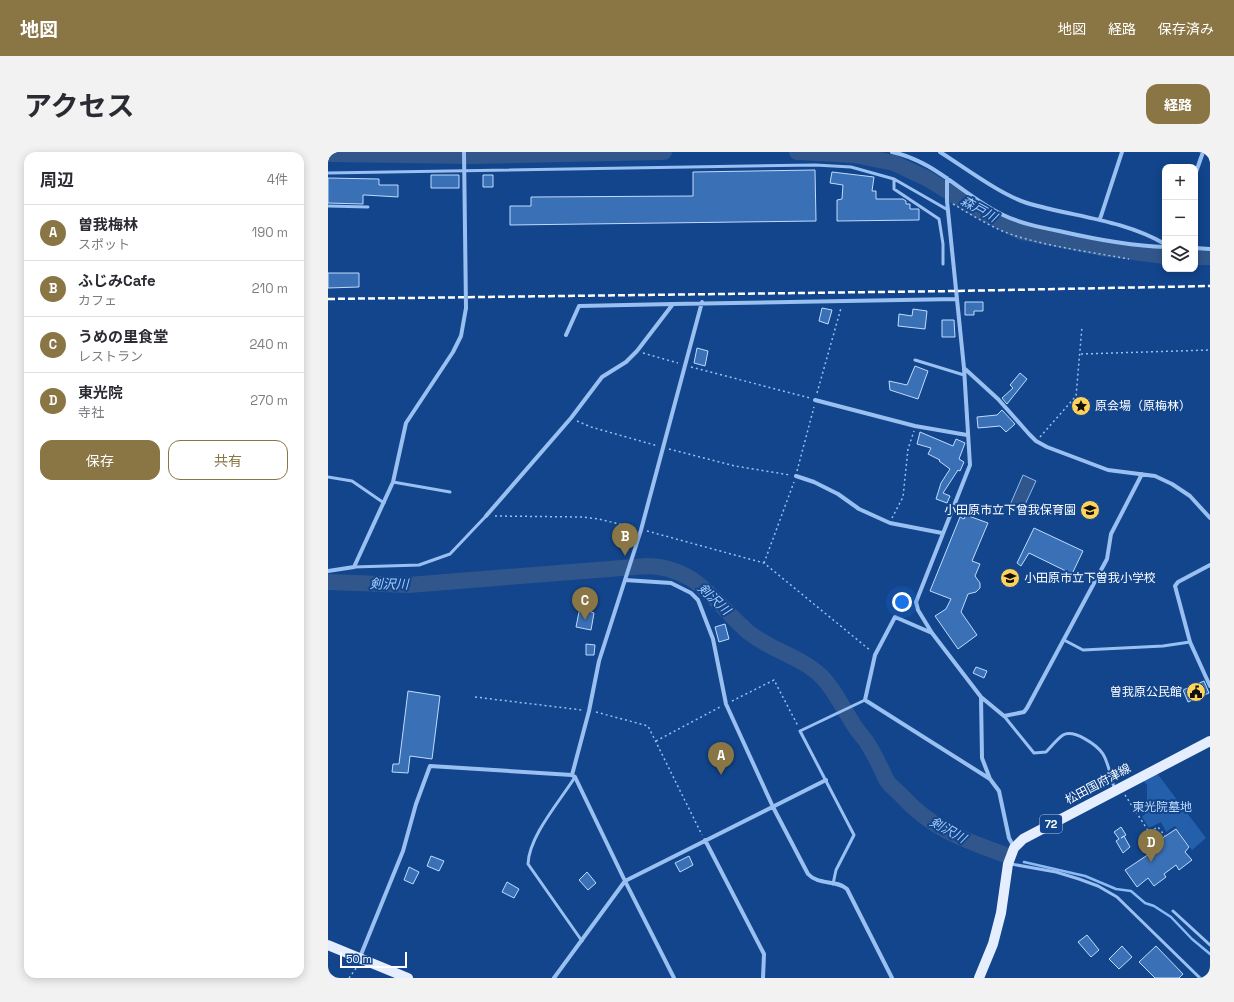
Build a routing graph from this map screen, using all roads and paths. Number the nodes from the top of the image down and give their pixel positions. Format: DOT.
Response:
graph roads {
  1 [pos="464,152"];
  2 [pos="892,152"];
  3 [pos="940,152"];
  4 [pos="1122,152"];
  5 [pos="1203,152"];
  6 [pos="902,153"];
  7 [pos="1198,166"];
  8 [pos="328,173"];
  9 [pos="947,178"];
  10 [pos="894,179"];
  11 [pos="947,201"];
  12 [pos="328,206"];
  13 [pos="368,207"];
  14 [pos="948,210"];
  15 [pos="1100,219"];
  16 [pos="1162,243"];
  17 [pos="1162,245"];
  18 [pos="1198,248"];
  19 [pos="1210,249"];
  20 [pos="1129,259"];
  21 [pos="943,264"];
  22 [pos="957,299"];
  23 [pos="702,302"];
  24 [pos="843,302"];
  25 [pos="674,304"];
  26 [pos="1082,327"];
  27 [pos="566,335"];
  28 [pos="1210,350"];
  29 [pos="637,351"];
  30 [pos="1081,354"];
  31 [pos="915,360"];
  32 [pos="684,365"];
  33 [pos="964,368"];
  34 [pos="964,375"];
  35 [pos="815,400"];
  36 [pos="571,418"];
  37 [pos="915,426"];
  38 [pos="967,435"];
  39 [pos="1036,441"];
  40 [pos="662,447"];
  41 [pos="1142,474"];
  42 [pos="796,476"];
  43 [pos="328,477"];
  44 [pos="393,482"];
  45 [pos="450,492"];
  46 [pos="384,503"];
  47 [pos="486,516"];
  48 [pos="1210,518"];
  49 [pos="890,523"];
  50 [pos="641,530"];
  51 [pos="942,533"];
  52 [pos="764,563"];
  53 [pos="1210,565"];
  54 [pos="354,567"];
  55 [pos="328,571"];
  56 [pos="625,580"];
  57 [pos="932,633"];
  58 [pos="1064,640"];
  59 [pos="1190,642"];
  60 [pos="875,655"];
  61 [pos="1210,686"];
  62 [pos="981,696"];
  63 [pos="475,697"];
  64 [pos="865,700"];
  65 [pos="726,704"];
  66 [pos="589,711"];
  67 [pos="1004,716"];
  68 [pos="800,731"];
  69 [pos="1210,741"];
  70 [pos="656,742"];
  71 [pos="574,776"];
  72 [pos="990,779"];
  73 [pos="826,780"];
  74 [pos="1117,788"];
  75 [pos="773,807"];
  76 [pos="1165,836"];
  77 [pos="705,840"];
  78 [pos="1014,848"];
  79 [pos="1008,864"];
  80 [pos="624,881"];
  81 [pos="833,884"];
  82 [pos="1173,910"];
  83 [pos="582,941"];
  84 [pos="1210,944"];
  85 [pos="328,945"];
  86 [pos="362,959"];
  87 [pos="349,978"];
  88 [pos="408,978"];
  89 [pos="554,978"];
  90 [pos="674,978"];
  91 [pos="763,978"];
  92 [pos="892,978"];
  93 [pos="979,978"];
  94 [pos="1200,978"];
  1 -- 44 [label="street, bridge"];
  2 -- 6 [label="street"];
  3 -- 15 [label="street"];
  4 -- 15 [label="street"];
  5 -- 7 [label="street"];
  6 -- 9 [label="street"];
  8 -- 10 [label="lane"];
  9 -- 11 [label="street"];
  9 -- 17 [label="street"];
  10 -- 14 [label="lane"];
  10 -- 21 [label="lane"];
  11 -- 14 [label="street"];
  11 -- 20 [label="path"];
  12 -- 13 [label="lane"];
  14 -- 22 [label="street"];
  15 -- 16 [label="street"];
  18 -- 19 [label="street"];
  22 -- 24 [label="street"];
  22 -- 33 [label="street"];
  23 -- 24 [label="street"];
  23 -- 25 [label="street"];
  23 -- 32 [label="street"];
  24 -- 35 [label="path"];
  25 -- 27 [label="street"];
  25 -- 29 [label="street"];
  26 -- 30 [label="path"];
  28 -- 30 [label="path"];
  29 -- 32 [label="path"];
  29 -- 36 [label="street"];
  30 -- 39 [label="path"];
  31 -- 34 [label="lane"];
  32 -- 35 [label="path"];
  32 -- 40 [label="street"];
  33 -- 34 [label="street"];
  33 -- 39 [label="street"];
  34 -- 38 [label="street"];
  35 -- 37 [label="street"];
  35 -- 42 [label="path"];
  36 -- 40 [label="path"];
  36 -- 47 [label="street"];
  37 -- 38 [label="street"];
  37 -- 49 [label="path"];
  38 -- 51 [label="street"];
  39 -- 41 [label="street"];
  40 -- 42 [label="path"];
  40 -- 50 [label="street"];
  41 -- 48 [label="street"];
  41 -- 58 [label="street"];
  42 -- 49 [label="street"];
  42 -- 52 [label="path"];
  43 -- 46 [label="lane"];
  44 -- 45 [label="lane"];
  44 -- 46 [label="street"];
  46 -- 54 [label="street"];
  47 -- 50 [label="path"];
  47 -- 54 [label="lane"];
  49 -- 51 [label="street"];
  50 -- 52 [label="path"];
  50 -- 56 [label="street"];
  51 -- 57 [label="street"];
  52 -- 60 [label="path"];
  53 -- 59 [label="street"];
  54 -- 55 [label="street"];
  56 -- 65 [label="street"];
  56 -- 66 [label="street"];
  57 -- 60 [label="street"];
  57 -- 62 [label="street"];
  58 -- 59 [label="lane"];
  58 -- 67 [label="street"];
  59 -- 61 [label="street"];
  60 -- 64 [label="street"];
  62 -- 67 [label="street"];
  62 -- 72 [label="street"];
  63 -- 66 [label="path"];
  64 -- 68 [label="lane"];
  64 -- 72 [label="street"];
  65 -- 68 [label="path"];
  65 -- 70 [label="path"];
  65 -- 75 [label="street"];
  66 -- 70 [label="path"];
  66 -- 71 [label="street"];
  67 -- 74 [label="lane"];
  68 -- 73 [label="lane"];
  69 -- 74 [label="main road, 松田国府津線 / 72"];
  70 -- 77 [label="path"];
  71 -- 80 [label="street"];
  71 -- 83 [label="lane"];
  71 -- 86 [label="street"];
  72 -- 78 [label="street"];
  73 -- 75 [label="street"];
  73 -- 81 [label="lane"];
  74 -- 76 [label="path"];
  74 -- 78 [label="main road, 松田国府津線 / 72"];
  75 -- 77 [label="street"];
  75 -- 81 [label="street"];
  77 -- 80 [label="street"];
  77 -- 91 [label="street"];
  78 -- 79 [label="main road"];
  79 -- 93 [label="main road"];
  79 -- 94 [label="lane"];
  80 -- 83 [label="street"];
  80 -- 90 [label="street"];
  81 -- 92 [label="street"];
  82 -- 84 [label="lane"];
  83 -- 89 [label="street"];
  85 -- 86 [label="main road"];
  86 -- 87 [label="path"];
  86 -- 88 [label="main road"];
}
